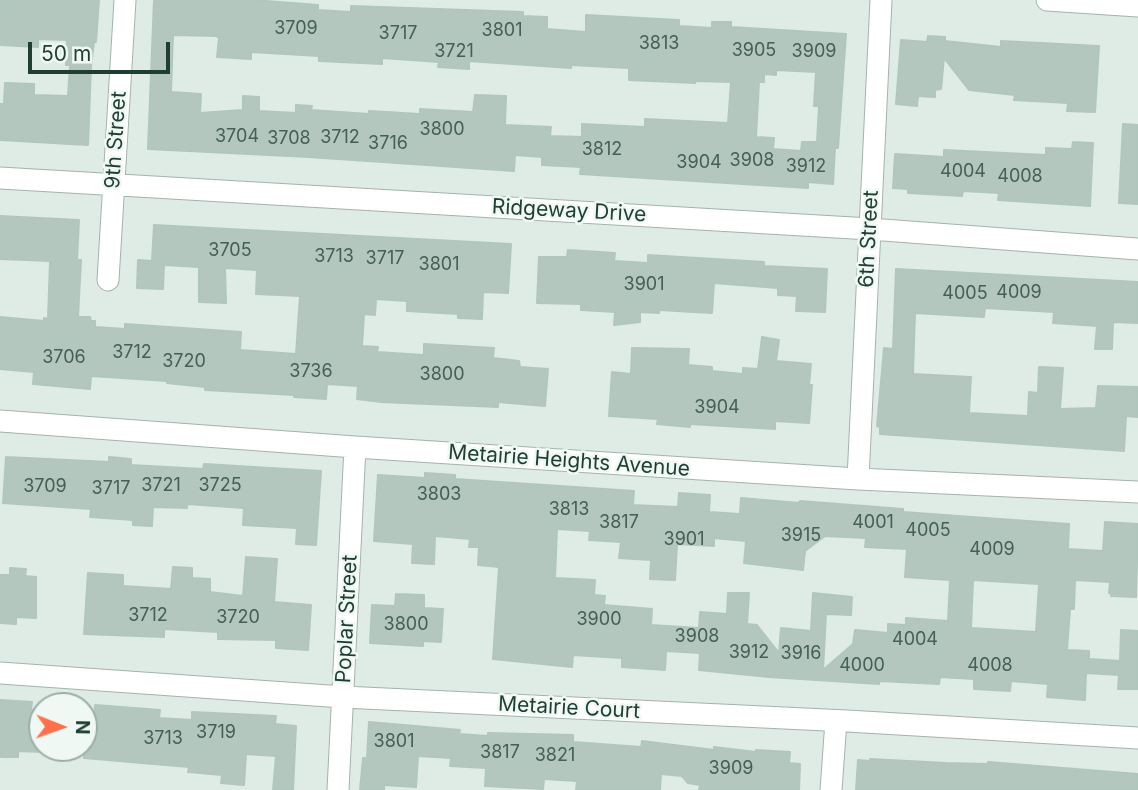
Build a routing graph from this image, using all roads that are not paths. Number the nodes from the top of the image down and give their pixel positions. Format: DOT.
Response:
graph roads {
  1 [pos="125,0"];
  2 [pos="881,0"];
  3 [pos="1047,0"];
  4 [pos="1138,6"];
  5 [pos="0,178"];
  6 [pos="113,184"];
  7 [pos="870,229"];
  8 [pos="1138,249"];
  9 [pos="108,280"];
  10 [pos="0,421"];
  11 [pos="355,447"];
  12 [pos="858,479"];
  13 [pos="1138,492"];
  14 [pos="0,673"];
  15 [pos="343,698"];
  16 [pos="836,721"];
  17 [pos="1138,738"];
  18 [pos="338,790"];
  19 [pos="831,790"];
  1 -- 6 [label="street, 9th Street"];
  2 -- 7 [label="street, 6th Street"];
  3 -- 4 [label="street"];
  5 -- 6 [label="street, Ridgeway Drive"];
  6 -- 7 [label="street, Ridgeway Drive"];
  6 -- 9 [label="street, 9th Street"];
  7 -- 8 [label="street, Ridgeway Drive"];
  7 -- 12 [label="street, 6th Street"];
  10 -- 11 [label="street, Metairie Heights Avenue"];
  11 -- 12 [label="street, Metairie Heights Avenue"];
  11 -- 15 [label="street, Poplar Street"];
  12 -- 13 [label="street, Metairie Heights Avenue"];
  14 -- 15 [label="street, Metairie Court"];
  15 -- 16 [label="street, Metairie Court"];
  15 -- 18 [label="street, Poplar Street"];
  16 -- 17 [label="street, Metairie Court"];
  16 -- 19 [label="street"];
}
